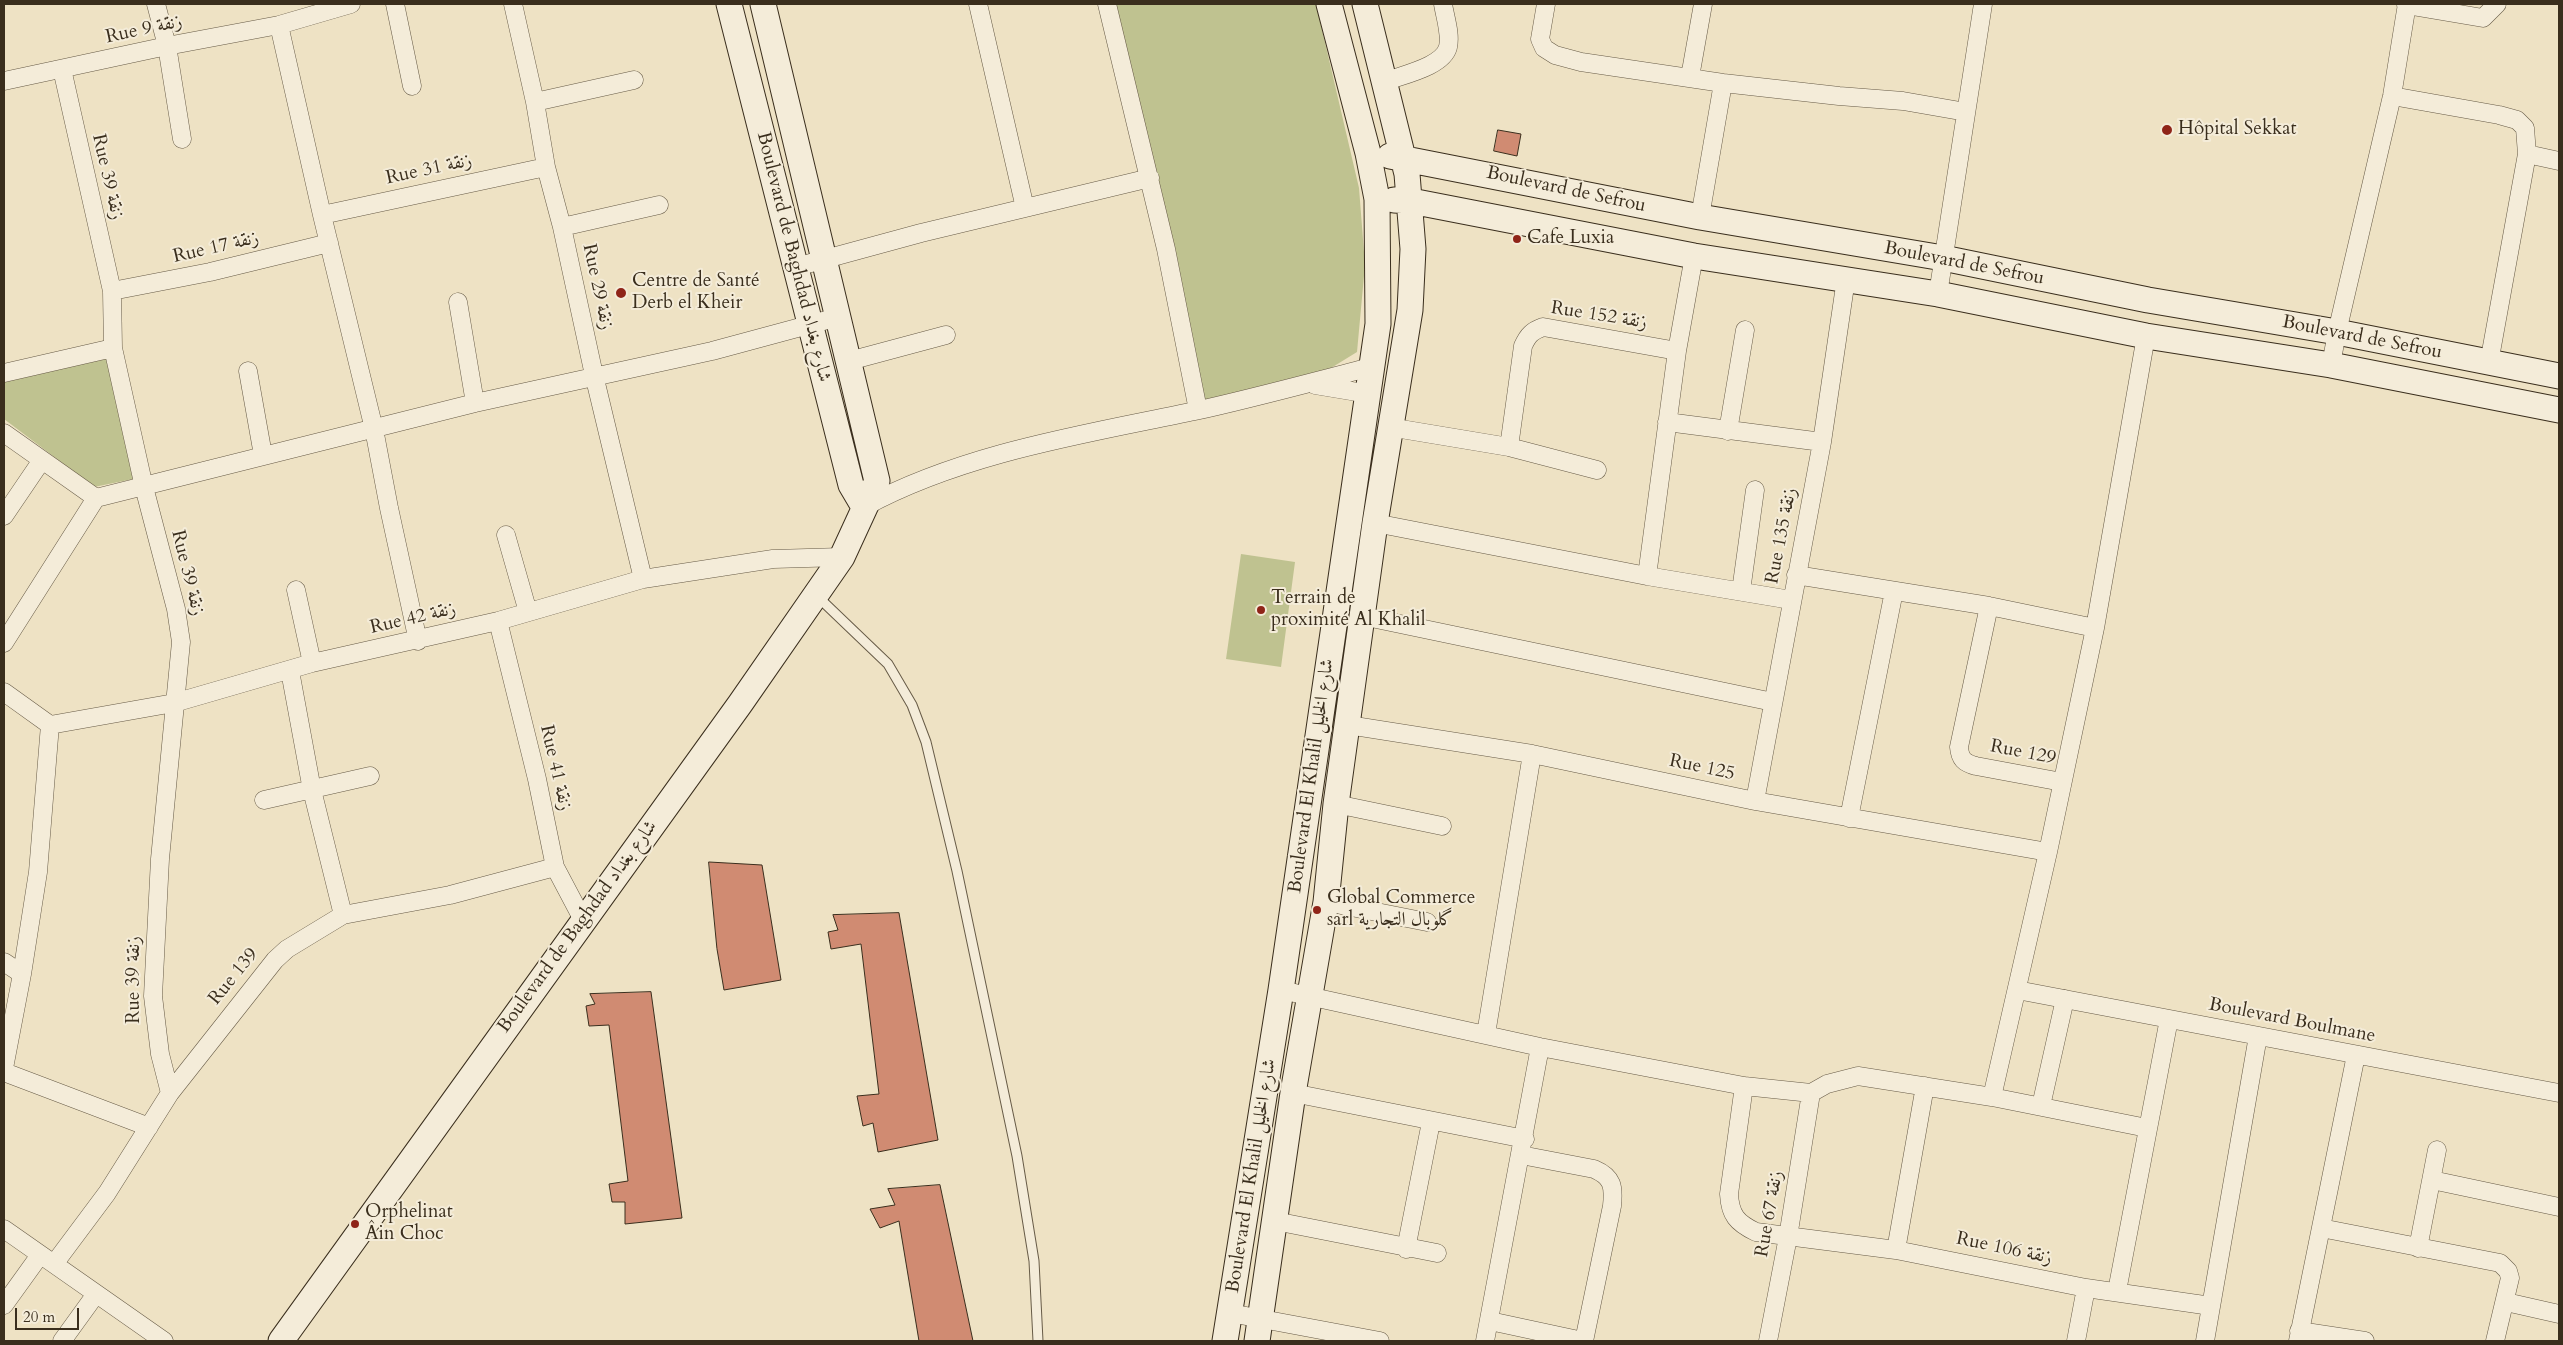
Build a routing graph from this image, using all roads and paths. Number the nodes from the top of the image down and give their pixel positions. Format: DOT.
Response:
graph roads {
  1 [pos="156,4"];
  2 [pos="351,4"];
  3 [pos="396,4"];
  4 [pos="513,4"];
  5 [pos="729,4"];
  6 [pos="763,4"];
  7 [pos="978,4"];
  8 [pos="1107,4"];
  9 [pos="1329,4"];
  10 [pos="1365,4"];
  11 [pos="1443,4"];
  12 [pos="1546,4"];
  13 [pos="1703,4"];
  14 [pos="1983,4"];
  15 [pos="2406,4"];
  16 [pos="2497,4"];
  17 [pos="303,11"];
  18 [pos="279,25"];
  19 [pos="167,46"];
  20 [pos="62,69"];
  21 [pos="1690,77"];
  22 [pos="634,80"];
  23 [pos="4,81"];
  24 [pos="1384,82"];
  25 [pos="1723,83"];
  26 [pos="412,86"];
  27 [pos="2392,96"];
  28 [pos="535,102"];
  29 [pos="1966,112"];
  30 [pos="182,139"];
  31 [pos="1368,153"];
  32 [pos="2527,154"];
  33 [pos="1404,157"];
  34 [pos="2559,160"];
  35 [pos="546,167"];
  36 [pos="1150,178"];
  37 [pos="1377,199"];
  38 [pos="1411,201"];
  39 [pos="659,205"];
  40 [pos="1025,208"];
  41 [pos="322,215"];
  42 [pos="1700,217"];
  43 [pos="562,227"];
  44 [pos="329,243"];
  45 [pos="1694,256"];
  46 [pos="1943,258"];
  47 [pos="824,259"];
  48 [pos="796,267"];
  49 [pos="1846,278"];
  50 [pos="112,291"];
  51 [pos="1938,294"];
  52 [pos="458,302"];
  53 [pos="2182,306"];
  54 [pos="838,317"];
  55 [pos="810,323"];
  56 [pos="1745,330"];
  57 [pos="2337,332"];
  58 [pos="946,334"];
  59 [pos="2146,336"];
  60 [pos="2178,342"];
  61 [pos="113,348"];
  62 [pos="1677,351"];
  63 [pos="848,361"];
  64 [pos="2489,363"];
  65 [pos="2331,365"];
  66 [pos="1371,367"];
  67 [pos="248,371"];
  68 [pos="4,373"];
  69 [pos="594,375"];
  70 [pos="2559,376"];
  71 [pos="1307,385"];
  72 [pos="1369,394"];
  73 [pos="475,404"];
  74 [pos="1198,410"];
  75 [pos="2559,410"];
  76 [pos="1667,422"];
  77 [pos="1389,427"];
  78 [pos="374,429"];
  79 [pos="1728,430"];
  80 [pos="4,433"];
  81 [pos="1822,442"];
  82 [pos="1510,447"];
  83 [pos="264,455"];
  84 [pos="42,460"];
  85 [pos="1597,470"];
  86 [pos="144,487"];
  87 [pos="1755,490"];
  88 [pos="96,498"];
  89 [pos="864,507"];
  90 [pos="4,516"];
  91 [pos="1375,523"];
  92 [pos="506,536"];
  93 [pos="842,557"];
  94 [pos="1796,575"];
  95 [pos="1647,576"];
  96 [pos="643,579"];
  97 [pos="296,590"];
  98 [pos="1741,591"];
  99 [pos="1894,591"];
  100 [pos="815,594"];
  101 [pos="1791,600"];
  102 [pos="1988,606"];
  103 [pos="528,612"];
  104 [pos="1362,616"];
  105 [pos="498,621"];
  106 [pos="2095,628"];
  107 [pos="418,641"];
  108 [pos="4,643"];
  109 [pos="312,663"];
  110 [pos="290,671"];
  111 [pos="4,692"];
  112 [pos="1773,702"];
  113 [pos="174,704"];
  114 [pos="50,725"];
  115 [pos="1348,725"];
  116 [pos="1532,754"];
  117 [pos="370,776"];
  118 [pos="2062,782"];
  119 [pos="312,790"];
  120 [pos="264,800"];
  121 [pos="1755,801"];
  122 [pos="1336,804"];
  123 [pos="1849,818"];
  124 [pos="1442,826"];
  125 [pos="2048,852"];
  126 [pos="555,867"];
  127 [pos="1326,902"];
  128 [pos="343,915"];
  129 [pos="583,920"];
  130 [pos="1427,922"];
  131 [pos="4,962"];
  132 [pos="22,974"];
  133 [pos="1281,990"];
  134 [pos="2017,990"];
  135 [pos="1309,995"];
  136 [pos="2065,999"];
  137 [pos="2169,1019"];
  138 [pos="1486,1034"];
  139 [pos="2258,1036"];
  140 [pos="1540,1048"];
  141 [pos="2356,1055"];
  142 [pos="4,1070"];
  143 [pos="1744,1086"];
  144 [pos="1925,1086"];
  145 [pos="170,1093"];
  146 [pos="1293,1093"];
  147 [pos="1811,1093"];
  148 [pos="2559,1093"];
  149 [pos="1992,1097"];
  150 [pos="2040,1106"];
  151 [pos="1431,1122"];
  152 [pos="149,1127"];
  153 [pos="2147,1128"];
  154 [pos="1523,1147"];
  155 [pos="2437,1150"];
  156 [pos="2432,1180"];
  157 [pos="2559,1207"];
  158 [pos="1275,1221"];
  159 [pos="2321,1228"];
  160 [pos="4,1229"];
  161 [pos="1788,1237"];
  162 [pos="1406,1248"];
  163 [pos="2418,1248"];
  164 [pos="1896,1250"];
  165 [pos="1437,1253"];
  166 [pos="47,1260"];
  167 [pos="2086,1288"];
  168 [pos="2117,1291"];
  169 [pos="96,1294"];
  170 [pos="2506,1302"];
  171 [pos="4,1305"];
  172 [pos="2211,1306"];
  173 [pos="1230,1313"];
  174 [pos="2559,1314"];
  175 [pos="1490,1321"];
  176 [pos="1259,1330"];
  177 [pos="2298,1336"];
  178 [pos="62,1341"];
  179 [pos="164,1341"];
  180 [pos="281,1341"];
  181 [pos="1038,1341"];
  182 [pos="1225,1341"];
  183 [pos="1380,1341"];
  184 [pos="1485,1341"];
  185 [pos="1583,1341"];
  186 [pos="1768,1341"];
  187 [pos="2076,1341"];
  188 [pos="2205,1341"];
  189 [pos="2366,1341"];
  190 [pos="2495,1341"];
  1 -- 19 [label="street"];
  2 -- 17 [label="street, Rue 9 زنقة"];
  3 -- 26 [label="street"];
  4 -- 28 [label="street, Rue 29 زنقة"];
  5 -- 48 [label="street, Boulevard de Baghdad شارع بغداد"];
  6 -- 47 [label="street, Boulevard de Baghdad شارع بغداد"];
  7 -- 40 [label="street"];
  8 -- 36 [label="street"];
  9 -- 31 [label="street, Boulevard El Khalil شارع الخليل"];
  10 -- 24 [label="street, Boulevard El Khalil شارع الخليل"];
  11 -- 24 [label="street"];
  12 -- 21 [label="street"];
  13 -- 21 [label="street"];
  14 -- 29 [label="street"];
  15 -- 16 [label="street"];
  15 -- 27 [label="street"];
  17 -- 18 [label="street, Rue 9 زنقة"];
  18 -- 19 [label="street, Rue 9 زنقة"];
  18 -- 41 [label="street"];
  19 -- 20 [label="street, Rue 9 زنقة"];
  19 -- 30 [label="street"];
  20 -- 23 [label="street, Rue 9 زنقة"];
  20 -- 50 [label="street, Rue 39 زنقة"];
  21 -- 25 [label="street"];
  22 -- 28 [label="street"];
  24 -- 33 [label="street, Boulevard El Khalil شارع الخليل"];
  25 -- 29 [label="street"];
  25 -- 42 [label="street"];
  27 -- 32 [label="street"];
  27 -- 57 [label="street"];
  28 -- 35 [label="street, Rue 29 زنقة"];
  29 -- 46 [label="street"];
  31 -- 33 [label="street, Boulevard de Sefrou"];
  31 -- 37 [label="street, Boulevard El Khalil شارع الخليل"];
  32 -- 34 [label="street"];
  32 -- 64 [label="street"];
  33 -- 38 [label="street, Boulevard El Khalil شارع الخليل"];
  33 -- 42 [label="street, Boulevard de Sefrou"];
  35 -- 41 [label="street, Rue 31 زنقة"];
  35 -- 43 [label="street, Rue 29 زنقة"];
  36 -- 40 [label="street"];
  36 -- 74 [label="street"];
  37 -- 38 [label="street, Boulevard de Sefrou"];
  37 -- 66 [label="street, Boulevard El Khalil شارع الخليل"];
  38 -- 45 [label="street, Boulevard de Sefrou"];
  38 -- 77 [label="street, Boulevard El Khalil شارع الخليل"];
  39 -- 43 [label="street"];
  40 -- 47 [label="street"];
  41 -- 44 [label="street"];
  42 -- 46 [label="street, Boulevard de Sefrou"];
  43 -- 69 [label="street, Rue 29 زنقة"];
  44 -- 50 [label="street, Rue 17 زنقة"];
  44 -- 78 [label="street"];
  45 -- 49 [label="street, Boulevard de Sefrou"];
  45 -- 62 [label="street"];
  46 -- 51 [label="street"];
  46 -- 53 [label="street, Boulevard de Sefrou"];
  47 -- 48 [label="street"];
  47 -- 54 [label="street, Boulevard de Baghdad شارع بغداد"];
  48 -- 55 [label="street, Boulevard de Baghdad شارع بغداد"];
  49 -- 51 [label="street, Boulevard de Sefrou"];
  49 -- 81 [label="street, Rue 135 زنقة"];
  50 -- 61 [label="street, Rue 39 زنقة"];
  51 -- 59 [label="street, Boulevard de Sefrou"];
  52 -- 73 [label="street"];
  53 -- 57 [label="street, Boulevard de Sefrou"];
  53 -- 60 [label="street"];
  54 -- 55 [label="street"];
  54 -- 63 [label="street, Boulevard de Baghdad شارع بغداد"];
  55 -- 69 [label="street"];
  55 -- 89 [label="street, Boulevard de Baghdad شارع بغداد"];
  56 -- 79 [label="street"];
  57 -- 64 [label="street, Boulevard de Sefrou"];
  57 -- 65 [label="street"];
  58 -- 63 [label="street"];
  59 -- 60 [label="street, Boulevard de Sefrou"];
  59 -- 106 [label="street"];
  60 -- 65 [label="street, Boulevard de Sefrou"];
  61 -- 68 [label="street"];
  61 -- 86 [label="street, Rue 39 زنقة"];
  62 -- 76 [label="street"];
  62 -- 82 [label="street, Rue 152 زنقة"];
  63 -- 89 [label="street, Boulevard de Baghdad شارع بغداد"];
  64 -- 70 [label="street, Boulevard de Sefrou"];
  65 -- 75 [label="street, Boulevard de Sefrou"];
  66 -- 71 [label="street"];
  66 -- 72 [label="street, Boulevard El Khalil شارع الخليل"];
  67 -- 83 [label="street"];
  69 -- 73 [label="street"];
  69 -- 96 [label="street, Rue 29 زنقة"];
  71 -- 72 [label="street"];
  71 -- 74 [label="street"];
  72 -- 133 [label="street, Boulevard El Khalil شارع الخليل"];
  73 -- 78 [label="street"];
  74 -- 89 [label="street"];
  76 -- 79 [label="street"];
  76 -- 95 [label="street"];
  77 -- 82 [label="street"];
  77 -- 91 [label="street, Boulevard El Khalil شارع الخليل"];
  78 -- 83 [label="street"];
  78 -- 107 [label="street"];
  79 -- 81 [label="street"];
  80 -- 84 [label="street"];
  81 -- 94 [label="street, Rue 135 زنقة"];
  82 -- 85 [label="street"];
  83 -- 86 [label="street"];
  84 -- 88 [label="street"];
  84 -- 90 [label="street"];
  86 -- 88 [label="street"];
  86 -- 113 [label="street, Rue 39 زنقة"];
  87 -- 98 [label="street"];
  88 -- 108 [label="street"];
  89 -- 93 [label="street, Boulevard de Baghdad شارع بغداد"];
  91 -- 95 [label="street"];
  91 -- 104 [label="street, Boulevard El Khalil شارع الخليل"];
  92 -- 103 [label="street"];
  93 -- 96 [label="street, Rue 42 زنقة"];
  93 -- 100 [label="street, Boulevard de Baghdad شارع بغداد"];
  94 -- 99 [label="street"];
  94 -- 101 [label="street, Rue 135 زنقة"];
  95 -- 98 [label="street"];
  96 -- 103 [label="street, Rue 42 زنقة"];
  97 -- 109 [label="street"];
  98 -- 101 [label="street"];
  99 -- 102 [label="street"];
  99 -- 123 [label="street"];
  100 -- 129 [label="street, Boulevard de Baghdad شارع بغداد"];
  100 -- 181 [label="lane"];
  101 -- 112 [label="street, Rue 135 زنقة"];
  102 -- 106 [label="street"];
  102 -- 118 [label="street, Rue 129"];
  103 -- 105 [label="street, Rue 42 زنقة"];
  104 -- 112 [label="street"];
  104 -- 115 [label="street, Boulevard El Khalil شارع الخليل"];
  105 -- 107 [label="street, Rue 42 زنقة"];
  105 -- 126 [label="street, Rue 41 زنقة"];
  106 -- 118 [label="street"];
  107 -- 109 [label="street, Rue 42 زنقة"];
  109 -- 110 [label="street, Rue 42 زنقة"];
  110 -- 113 [label="street, Rue 42 زنقة"];
  110 -- 119 [label="street"];
  111 -- 114 [label="street"];
  112 -- 121 [label="street, Rue 135 زنقة"];
  113 -- 114 [label="street, Rue 42 زنقة"];
  113 -- 145 [label="street, Rue 39 زنقة"];
  114 -- 132 [label="street"];
  115 -- 116 [label="street, Rue 125"];
  115 -- 122 [label="street, Boulevard El Khalil شارع الخليل"];
  116 -- 121 [label="street, Rue 125"];
  116 -- 138 [label="street"];
  117 -- 119 [label="street"];
  118 -- 125 [label="street"];
  119 -- 120 [label="street"];
  119 -- 128 [label="street"];
  121 -- 123 [label="street, Rue 125"];
  122 -- 124 [label="street"];
  122 -- 127 [label="street, Boulevard El Khalil شارع الخليل"];
  123 -- 125 [label="street, Rue 125"];
  125 -- 134 [label="street"];
  126 -- 128 [label="street, Rue 139"];
  126 -- 129 [label="street, Rue 41 زنقة"];
  127 -- 130 [label="street"];
  127 -- 135 [label="street, Boulevard El Khalil شارع الخليل"];
  128 -- 145 [label="street, Rue 139"];
  129 -- 180 [label="street, Boulevard de Baghdad شارع بغداد"];
  131 -- 132 [label="street"];
  132 -- 142 [label="street"];
  133 -- 135 [label="street"];
  133 -- 173 [label="street, Boulevard El Khalil شارع الخليل"];
  134 -- 136 [label="street, Boulevard Boulmane"];
  134 -- 149 [label="street"];
  135 -- 138 [label="street"];
  135 -- 146 [label="street, Boulevard El Khalil شارع الخليل"];
  136 -- 137 [label="street, Boulevard Boulmane"];
  136 -- 150 [label="street"];
  137 -- 139 [label="street, Boulevard Boulmane"];
  137 -- 153 [label="street"];
  138 -- 140 [label="street"];
  139 -- 141 [label="street, Boulevard Boulmane"];
  139 -- 172 [label="street"];
  140 -- 143 [label="street"];
  140 -- 154 [label="street"];
  141 -- 148 [label="street, Boulevard Boulmane"];
  141 -- 159 [label="street"];
  142 -- 152 [label="street"];
  143 -- 147 [label="street"];
  143 -- 161 [label="street, Rue 106 زنقة"];
  144 -- 147 [label="street"];
  144 -- 149 [label="street"];
  144 -- 164 [label="street"];
  145 -- 152 [label="street, Rue 139"];
  146 -- 151 [label="street"];
  146 -- 158 [label="street, Boulevard El Khalil شارع الخليل"];
  147 -- 161 [label="street, Rue 67 زنقة"];
  149 -- 150 [label="street"];
  150 -- 153 [label="street"];
  151 -- 154 [label="street"];
  151 -- 162 [label="street"];
  152 -- 166 [label="street, Rue 139"];
  153 -- 168 [label="street"];
  154 -- 175 [label="street"];
  154 -- 185 [label="street"];
  155 -- 156 [label="street"];
  156 -- 157 [label="street"];
  156 -- 163 [label="street"];
  158 -- 162 [label="street"];
  158 -- 176 [label="street, Boulevard El Khalil شارع الخليل"];
  159 -- 163 [label="street"];
  159 -- 177 [label="street"];
  160 -- 166 [label="street"];
  161 -- 164 [label="street, Rue 106 زنقة"];
  161 -- 186 [label="street, Rue 67 زنقة"];
  162 -- 165 [label="street"];
  163 -- 170 [label="street"];
  164 -- 167 [label="street, Rue 106 زنقة"];
  166 -- 169 [label="street"];
  166 -- 171 [label="street, Rue 139"];
  167 -- 168 [label="street, Rue 106 زنقة"];
  167 -- 187 [label="street"];
  168 -- 172 [label="street, Rue 106 زنقة"];
  169 -- 178 [label="street"];
  169 -- 179 [label="street"];
  170 -- 174 [label="street"];
  170 -- 190 [label="street"];
  172 -- 188 [label="street"];
  173 -- 176 [label="street"];
  173 -- 182 [label="street, Boulevard El Khalil شارع الخليل"];
  175 -- 184 [label="street"];
  175 -- 185 [label="street"];
  176 -- 183 [label="street"];
  177 -- 189 [label="street"];
}
